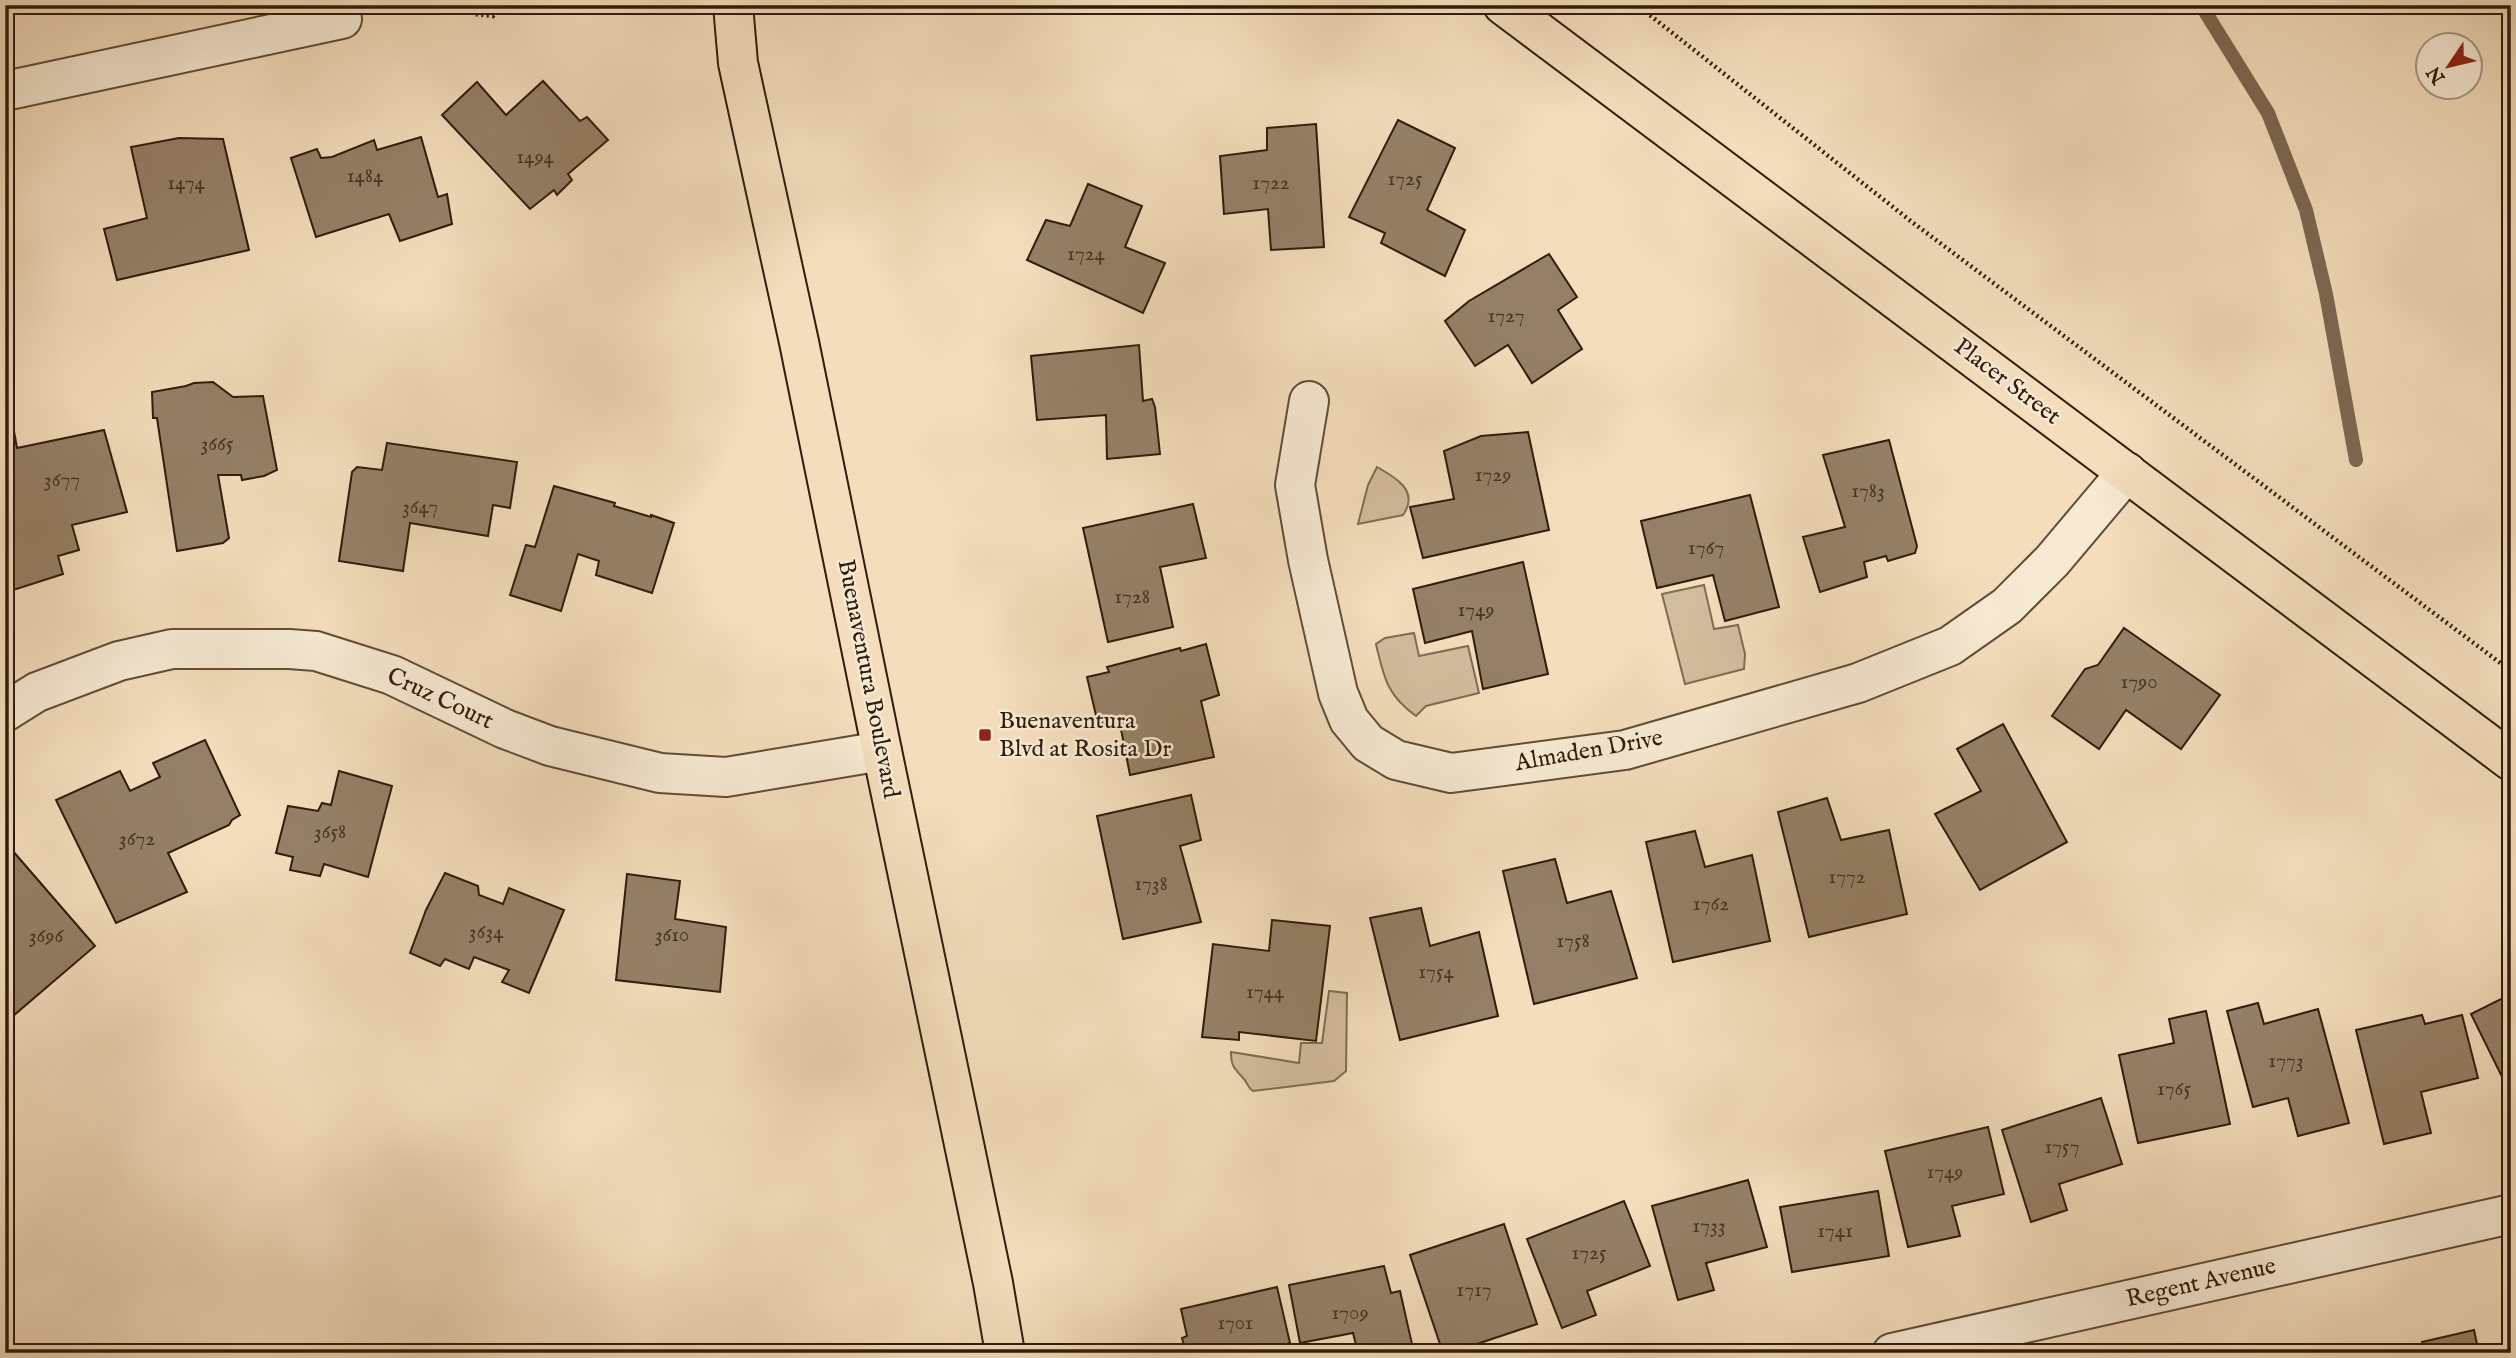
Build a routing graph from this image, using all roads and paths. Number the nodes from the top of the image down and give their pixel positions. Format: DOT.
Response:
graph roads {
  1 [pos="456,5"];
  2 [pos="506,5"];
  3 [pos="733,5"];
  4 [pos="1503,5"];
  5 [pos="1637,5"];
  6 [pos="342,19"];
  7 [pos="5,91"];
  8 [pos="1309,401"];
  9 [pos="2127,472"];
  10 [pos="2511,671"];
  11 [pos="5,712"];
  12 [pos="882,751"];
  13 [pos="2511,761"];
  14 [pos="2511,1214"];
  15 [pos="1005,1353"];
  16 [pos="1892,1353"];
  1 -- 2 [label="path"];
  3 -- 12 [label="main road, Buenaventura Boulevard"];
  4 -- 9 [label="main road, Placer Street"];
  5 -- 10 [label="path"];
  6 -- 7 [label="street"];
  8 -- 9 [label="street, Almaden Drive"];
  9 -- 13 [label="main road, Placer Street"];
  11 -- 12 [label="street, Cruz Court"];
  12 -- 15 [label="main road, Buenaventura Boulevard"];
  14 -- 16 [label="street, Regent Avenue"];
}
